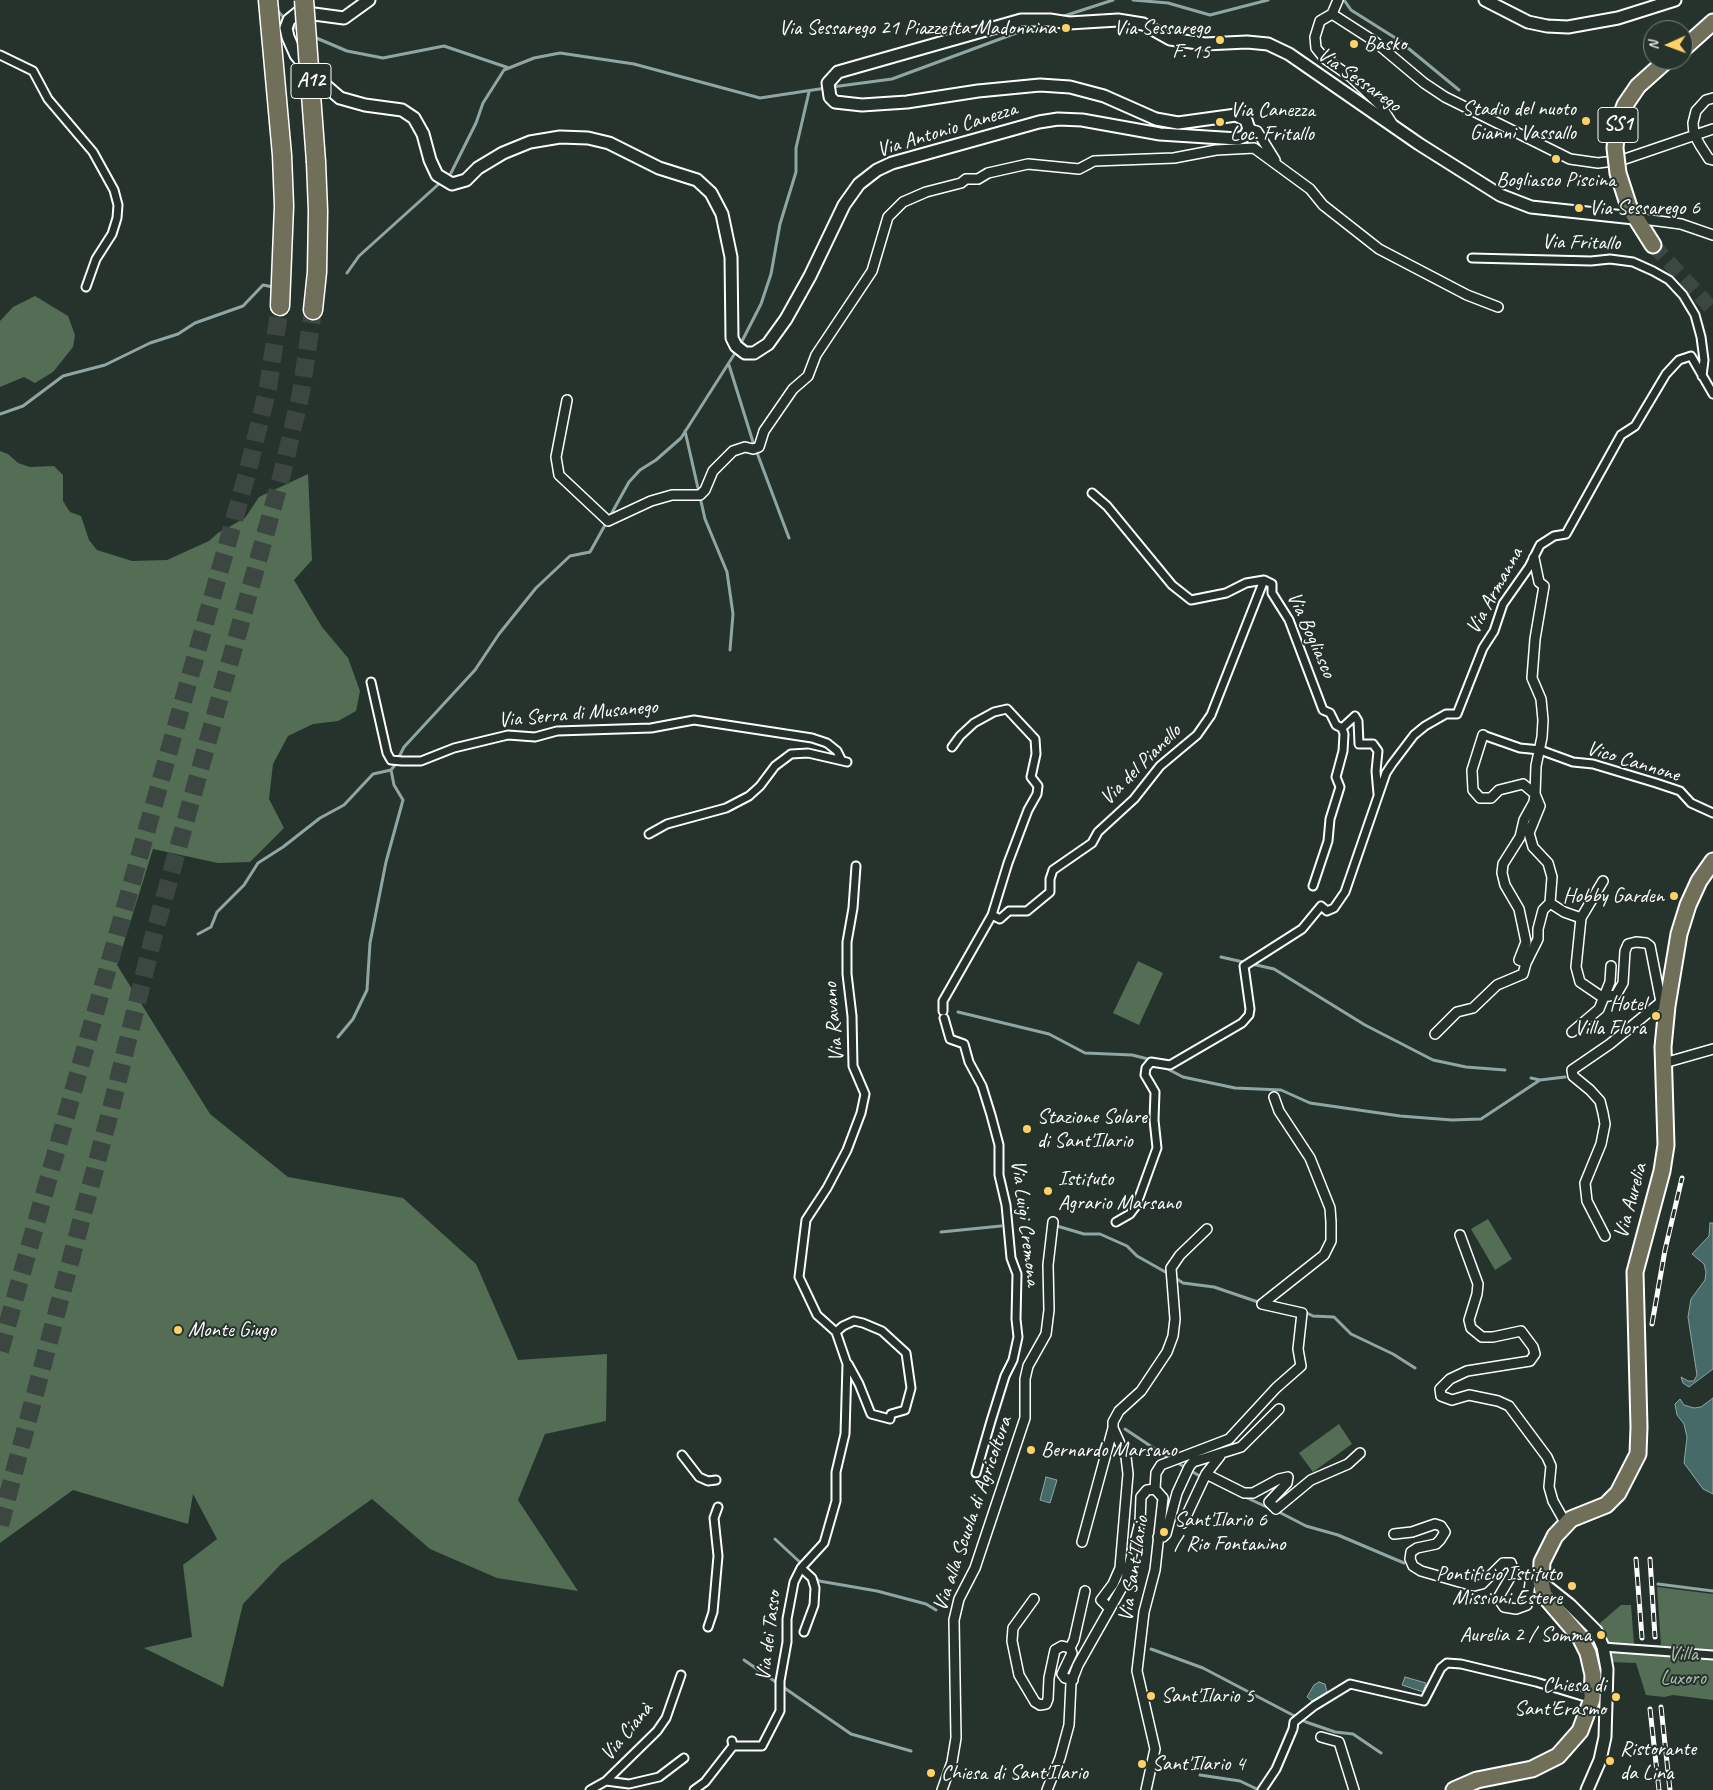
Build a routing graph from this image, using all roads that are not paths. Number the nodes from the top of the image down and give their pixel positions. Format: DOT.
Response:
graph roads {
  1 [pos="268,0"];
  2 [pos="369,0"];
  3 [pos="1485,0"];
  4 [pos="1674,0"];
  5 [pos="1338,1"];
  6 [pos="300,7"];
  7 [pos="1332,14"];
  8 [pos="1050,20"];
  9 [pos="1713,22"];
  10 [pos="1693,39"];
  11 [pos="0,55"];
  12 [pos="1656,70"];
  13 [pos="1713,98"];
  14 [pos="1394,127"];
  15 [pos="1249,129"];
  16 [pos="1713,129"];
  17 [pos="1694,134"];
  18 [pos="1713,160"];
  19 [pos="1276,163"];
  20 [pos="1631,213"];
  21 [pos="1713,235"];
  22 [pos="1653,245"];
  23 [pos="1472,258"];
  24 [pos="86,287"];
  25 [pos="280,306"];
  26 [pos="1498,307"];
  27 [pos="313,310"];
  28 [pos="1702,376"];
  29 [pos="1713,394"];
  30 [pos="567,400"];
  31 [pos="1092,492"];
  32 [pos="1534,558"];
  33 [pos="1264,580"];
  34 [pos="370,682"];
  35 [pos="1342,728"];
  36 [pos="1483,735"];
  37 [pos="952,747"];
  38 [pos="1540,750"];
  39 [pos="1378,794"];
  40 [pos="1535,794"];
  41 [pos="1713,813"];
  42 [pos="649,834"];
  43 [pos="1712,859"];
  44 [pos="856,866"];
  45 [pos="1603,881"];
  46 [pos="1313,886"];
  47 [pos="1550,902"];
  48 [pos="992,915"];
  49 [pos="1581,918"];
  50 [pos="1526,963"];
  51 [pos="1611,966"];
  52 [pos="1602,998"];
  53 [pos="1664,1004"];
  54 [pos="1572,1032"];
  55 [pos="1435,1034"];
  56 [pos="1713,1049"];
  57 [pos="1664,1063"];
  58 [pos="1274,1097"];
  59 [pos="1053,1222"];
  60 [pos="1116,1222"];
  61 [pos="1207,1230"];
  62 [pos="1460,1235"];
  63 [pos="1605,1236"];
  64 [pos="836,1332"];
  65 [pos="848,1364"];
  66 [pos="1279,1409"];
  67 [pos="1113,1428"];
  68 [pos="1360,1453"];
  69 [pos="682,1455"];
  70 [pos="1220,1455"];
  71 [pos="976,1473"];
  72 [pos="1206,1474"];
  73 [pos="716,1480"];
  74 [pos="1155,1489"];
  75 [pos="718,1507"];
  76 [pos="1183,1523"];
  77 [pos="1566,1524"];
  78 [pos="1394,1534"];
  79 [pos="1158,1537"];
  80 [pos="1082,1542"];
  81 [pos="801,1568"];
  82 [pos="1541,1582"];
  83 [pos="1085,1591"];
  84 [pos="1034,1599"];
  85 [pos="1109,1608"];
  86 [pos="708,1627"];
  87 [pos="804,1632"];
  88 [pos="1603,1647"];
  89 [pos="1070,1648"];
  90 [pos="1713,1655"];
  91 [pos="681,1675"];
  92 [pos="1073,1680"];
  93 [pos="1592,1699"];
  94 [pos="1321,1737"];
  95 [pos="684,1758"];
  96 [pos="606,1781"];
  97 [pos="590,1790"];
  98 [pos="694,1790"];
  99 [pos="942,1790"];
  100 [pos="1047,1790"];
  101 [pos="1146,1790"];
  102 [pos="1262,1790"];
  103 [pos="1354,1790"];
  104 [pos="1454,1790"];
  105 [pos="1587,1790"];
  1 -- 25 [label="highway, A12"];
  2 -- 6 [label="street"];
  3 -- 4 [label="street"];
  5 -- 7 [label="street"];
  6 -- 15 [label="street, Via Antonio Canezza"];
  6 -- 27 [label="highway, A12, bridge"];
  7 -- 14 [label="street"];
  7 -- 17 [label="street"];
  8 -- 14 [label="street, Via Sessarego"];
  8 -- 15 [label="street, Via Antonio Canezza"];
  9 -- 10 [label="main road"];
  11 -- 24 [label="street"];
  12 -- 20 [label="main road, SS1, bridge"];
  13 -- 17 [label="street"];
  14 -- 20 [label="street, Via Sessarego"];
  15 -- 19 [label="street"];
  16 -- 17 [label="street"];
  17 -- 18 [label="street"];
  19 -- 26 [label="street"];
  19 -- 30 [label="street"];
  20 -- 21 [label="street"];
  20 -- 22 [label="main road, SS1"];
  23 -- 28 [label="street, Via Fritallo"];
  28 -- 29 [label="street, Via Armanna"];
  28 -- 32 [label="street, Via Armanna"];
  31 -- 33 [label="street, Via Bogliasco"];
  32 -- 38 [label="street"];
  32 -- 39 [label="street, Via Armanna"];
  33 -- 35 [label="street, Via Bogliasco"];
  33 -- 48 [label="street, Via del Pianello"];
  34 -- 42 [label="street, Via Serra di Musanego"];
  35 -- 39 [label="street"];
  35 -- 46 [label="street"];
  36 -- 38 [label="street"];
  36 -- 40 [label="street"];
  37 -- 48 [label="street"];
  38 -- 40 [label="street"];
  38 -- 41 [label="street, Vico Cannone"];
  39 -- 60 [label="street, Via Armanna"];
  40 -- 47 [label="street"];
  40 -- 50 [label="street"];
  43 -- 53 [label="main road, Via Aurelia"];
  44 -- 64 [label="street, Via Ravano"];
  45 -- 49 [label="street"];
  47 -- 49 [label="street"];
  47 -- 50 [label="street"];
  48 -- 71 [label="street, Via Luigi Cremona"];
  49 -- 52 [label="street"];
  50 -- 55 [label="street"];
  51 -- 52 [label="street"];
  52 -- 53 [label="street"];
  52 -- 54 [label="street"];
  53 -- 57 [label="main road, Via Aurelia"];
  53 -- 63 [label="street"];
  56 -- 57 [label="street"];
  57 -- 77 [label="main road, Via Aurelia"];
  58 -- 74 [label="street"];
  59 -- 99 [label="street, Via alla Scuola di Agricoltura"];
  61 -- 67 [label="street"];
  62 -- 77 [label="street"];
  64 -- 65 [label="street"];
  64 -- 65 [label="street"];
  65 -- 81 [label="street"];
  66 -- 70 [label="street"];
  67 -- 80 [label="street"];
  67 -- 85 [label="street, Via Sant'Ilario"];
  68 -- 72 [label="street"];
  69 -- 73 [label="street"];
  70 -- 72 [label="street"];
  70 -- 79 [label="street"];
  72 -- 76 [label="street"];
  74 -- 79 [label="street, Via Sant'Ilario"];
  74 -- 85 [label="street, Via Sant'Ilario"];
  75 -- 86 [label="street"];
  77 -- 82 [label="main road, Via Aurelia"];
  78 -- 82 [label="street"];
  79 -- 101 [label="street, Via Sant'Ilario"];
  81 -- 87 [label="street, Via dei Tasso"];
  81 -- 98 [label="street, Via dei Tasso"];
  82 -- 88 [label="street"];
  82 -- 93 [label="main road"];
  83 -- 89 [label="street, Via Sant'Ilario"];
  84 -- 89 [label="street"];
  85 -- 92 [label="street, Via Sant'Ilario"];
  88 -- 90 [label="street"];
  88 -- 105 [label="street"];
  89 -- 92 [label="street, Via Sant'Ilario"];
  91 -- 96 [label="street, Via Cianà"];
  92 -- 100 [label="street, Via Sant'Ilario"];
  93 -- 102 [label="street"];
  93 -- 104 [label="main road"];
  94 -- 103 [label="street"];
  95 -- 96 [label="street"];
  96 -- 97 [label="street"];
}
